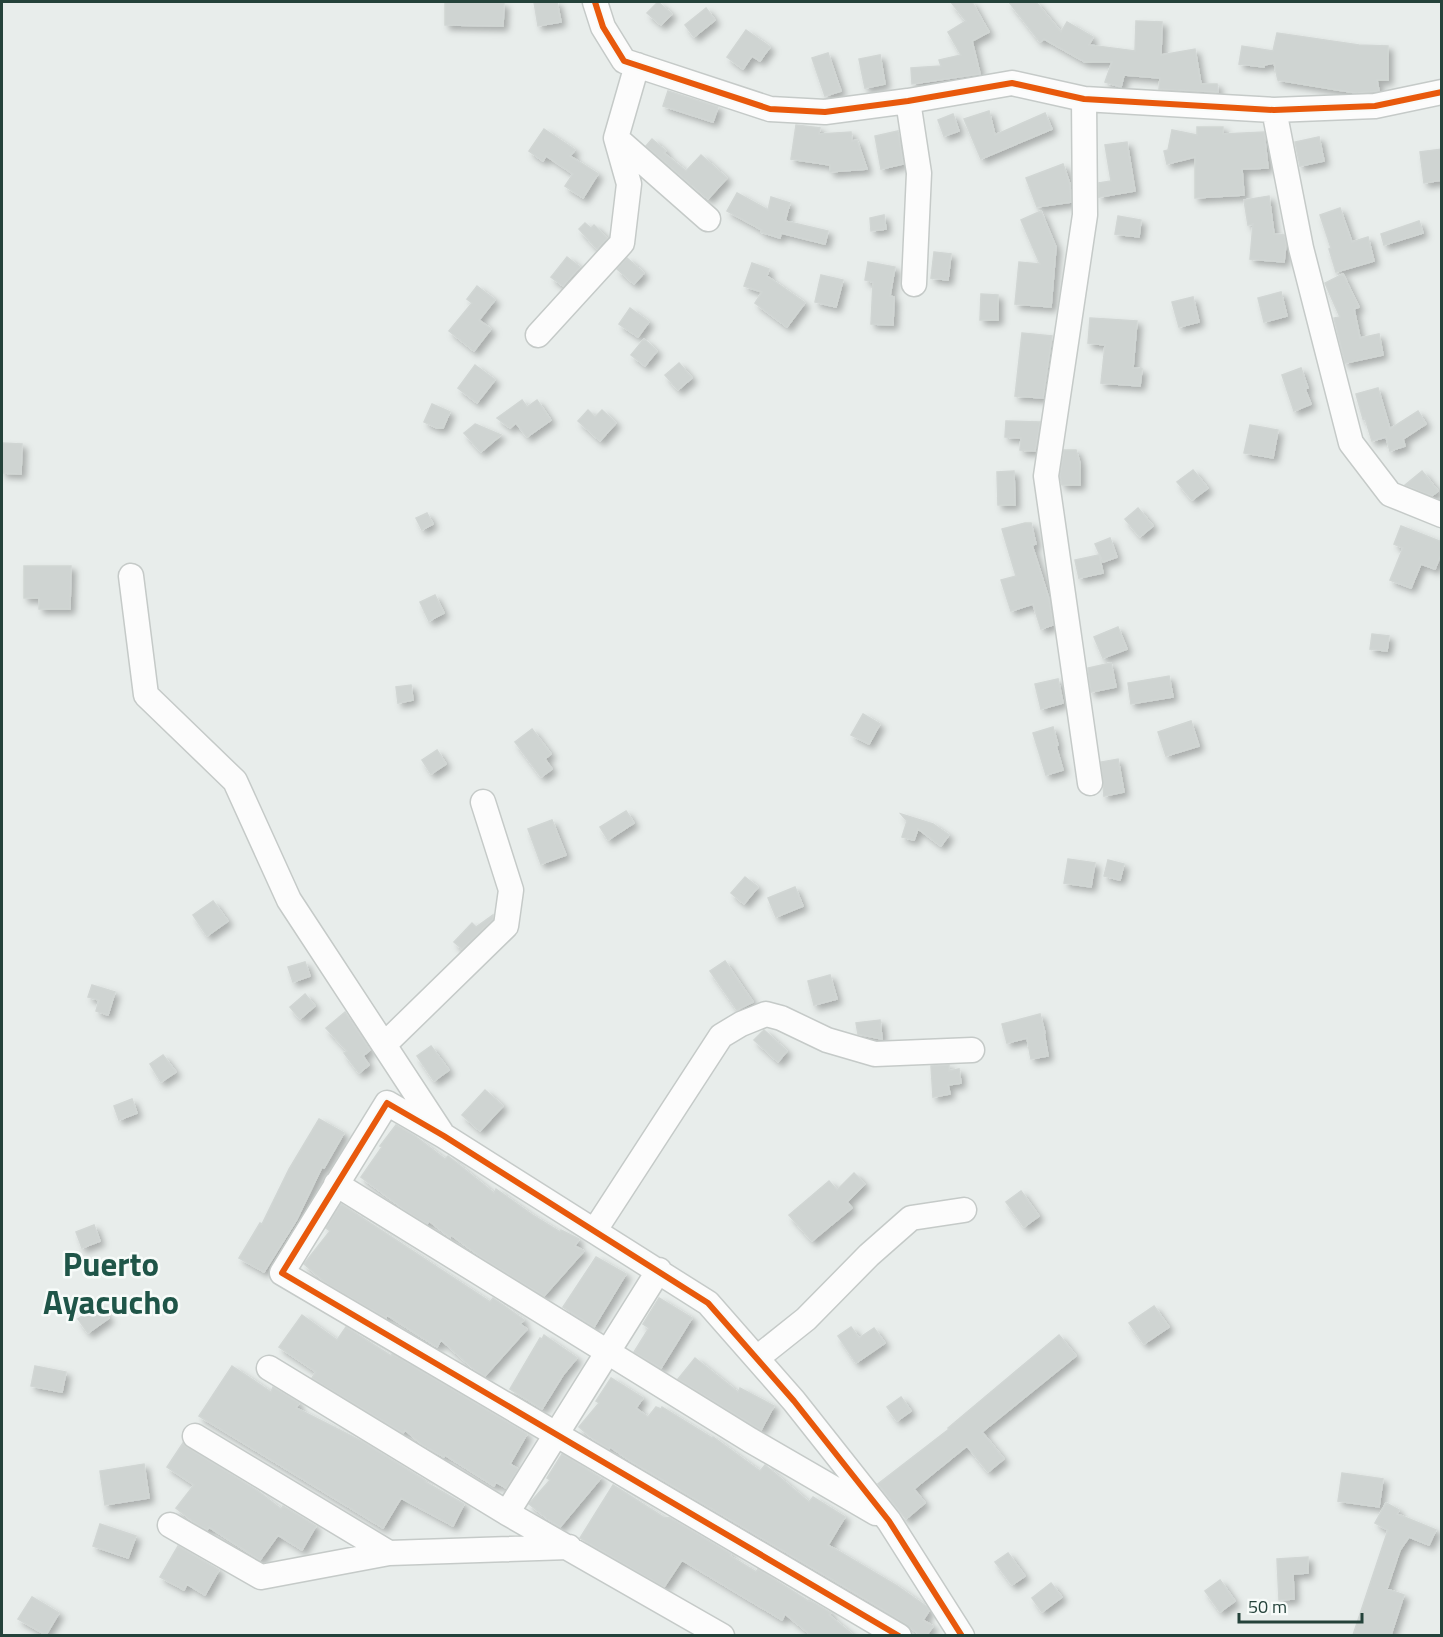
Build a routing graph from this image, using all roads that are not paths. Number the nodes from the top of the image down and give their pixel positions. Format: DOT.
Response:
graph roads {
  1 [pos="595,2"];
  2 [pos="636,65"];
  3 [pos="1442,92"];
  4 [pos="1084,99"];
  5 [pos="908,101"];
  6 [pos="1274,110"];
  7 [pos="616,138"];
  8 [pos="708,219"];
  9 [pos="914,284"];
  10 [pos="538,335"];
  11 [pos="1442,515"];
  12 [pos="131,576"];
  13 [pos="1090,783"];
  14 [pos="483,802"];
  15 [pos="385,1044"];
  16 [pos="972,1050"];
  17 [pos="444,1136"];
  18 [pos="336,1184"];
  19 [pos="964,1210"];
  20 [pos="595,1230"];
  21 [pos="660,1270"];
  22 [pos="609,1351"];
  23 [pos="757,1358"];
  24 [pos="269,1368"];
  25 [pos="555,1433"];
  26 [pos="195,1436"];
  27 [pos="507,1513"];
  28 [pos="889,1521"];
  29 [pos="170,1525"];
  30 [pos="568,1547"];
  31 [pos="389,1553"];
  32 [pos="722,1635"];
  33 [pos="899,1635"];
  34 [pos="962,1635"];
  1 -- 2 [label="street"];
  2 -- 5 [label="street"];
  2 -- 7 [label="street"];
  3 -- 6 [label="street"];
  4 -- 5 [label="street"];
  4 -- 6 [label="street"];
  4 -- 13 [label="street"];
  5 -- 9 [label="street"];
  6 -- 11 [label="street"];
  7 -- 8 [label="street"];
  7 -- 10 [label="street"];
  12 -- 15 [label="street"];
  14 -- 15 [label="street"];
  15 -- 17 [label="street"];
  16 -- 20 [label="street"];
  17 -- 18 [label="street"];
  17 -- 20 [label="street"];
  18 -- 22 [label="street"];
  18 -- 25 [label="street"];
  19 -- 23 [label="street"];
  20 -- 21 [label="street"];
  21 -- 22 [label="street"];
  21 -- 23 [label="street"];
  22 -- 25 [label="street"];
  22 -- 28 [label="street"];
  23 -- 28 [label="street"];
  24 -- 27 [label="street"];
  25 -- 27 [label="street"];
  25 -- 33 [label="street"];
  26 -- 31 [label="street"];
  27 -- 30 [label="street"];
  28 -- 34 [label="street"];
  29 -- 31 [label="street"];
  30 -- 31 [label="street"];
  30 -- 32 [label="street"];
}
